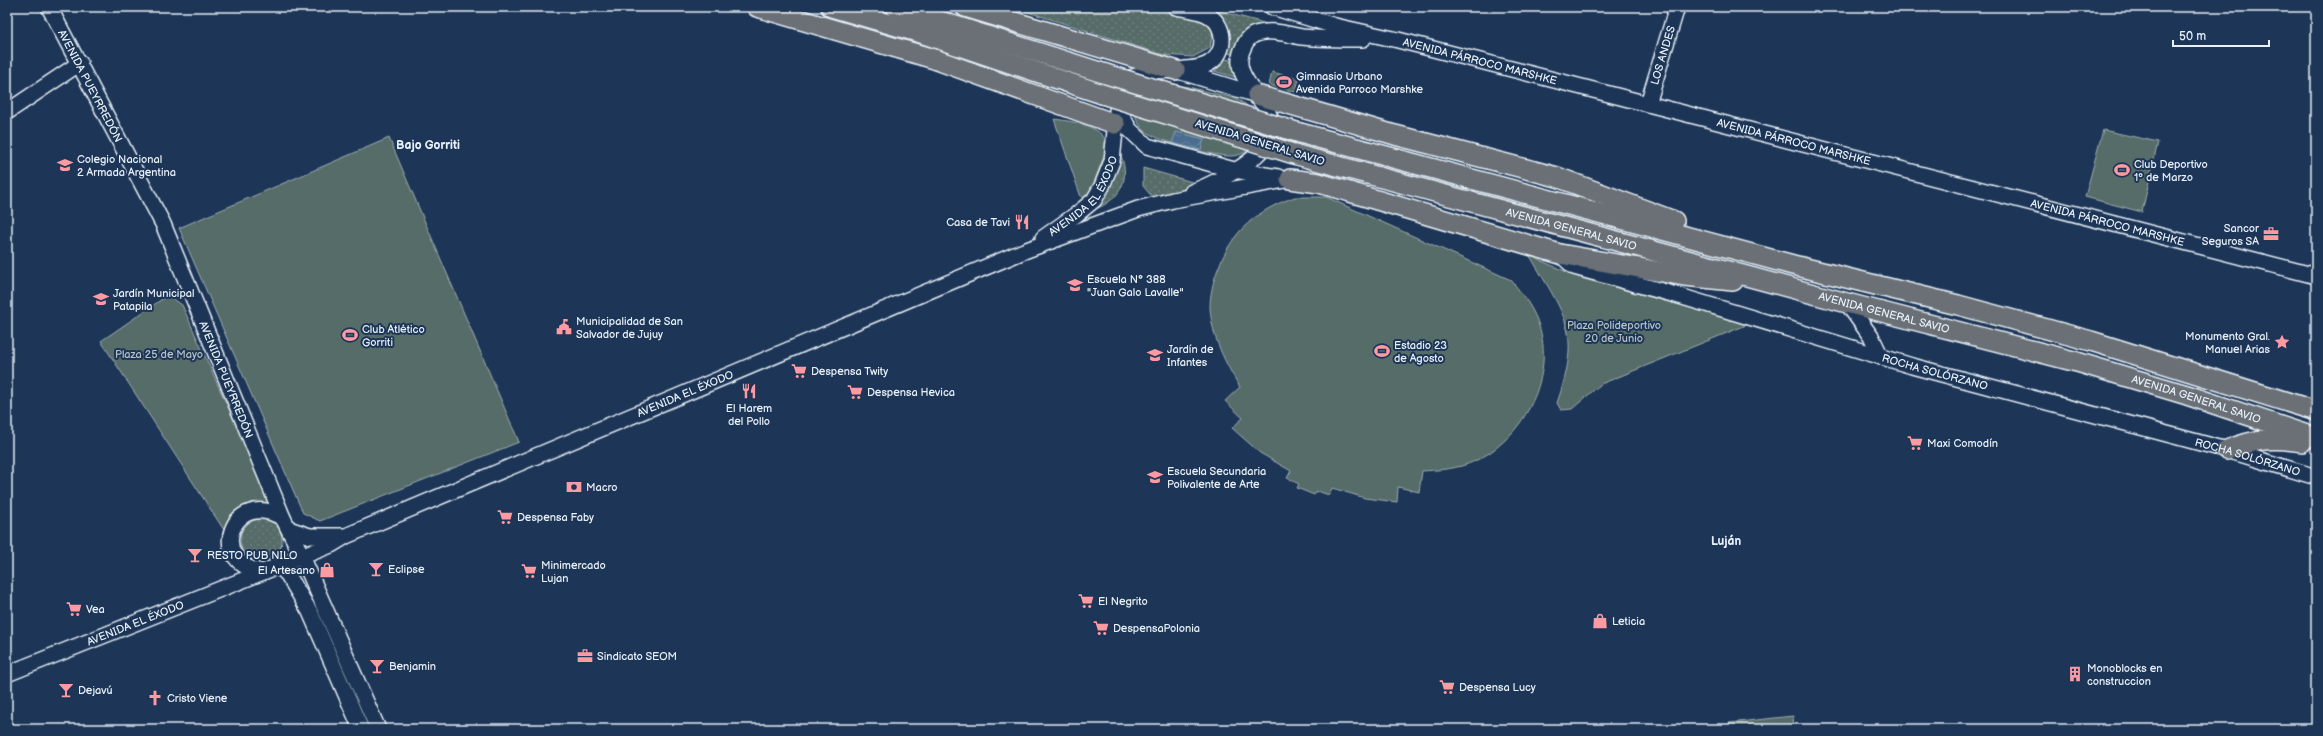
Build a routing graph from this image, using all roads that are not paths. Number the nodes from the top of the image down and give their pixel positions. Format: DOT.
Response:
graph roads {
  1 [pos="50,7"];
  2 [pos="757,7"];
  3 [pos="831,7"];
  4 [pos="896,7"];
  5 [pos="965,7"];
  6 [pos="1176,7"];
  7 [pos="1272,7"];
  8 [pos="1677,7"];
  9 [pos="1398,40"];
  10 [pos="80,64"];
  11 [pos="1175,70"];
  12 [pos="1257,95"];
  13 [pos="1648,104"];
  14 [pos="7,112"];
  15 [pos="1117,116"];
  16 [pos="1234,170"];
  17 [pos="1290,179"];
  18 [pos="1173,200"];
  19 [pos="1024,251"];
  20 [pos="1560,254"];
  21 [pos="1793,265"];
  22 [pos="2316,276"];
  23 [pos="1792,287"];
  24 [pos="1847,303"];
  25 [pos="1881,357"];
  26 [pos="2316,411"];
  27 [pos="2316,438"];
  28 [pos="2316,444"];
  29 [pos="2227,450"];
  30 [pos="2316,477"];
  31 [pos="288,527"];
  32 [pos="346,536"];
  33 [pos="302,556"];
  34 [pos="274,567"];
  35 [pos="7,674"];
  36 [pos="361,729"];
  37 [pos="378,729"];
  1 -- 10 [label="main road, AVENIDA PUEYRREDÓN"];
  2 -- 15 [label="highway"];
  3 -- 23 [label="highway, AVENIDA GENERAL SAVIO, bridge"];
  4 -- 21 [label="highway, AVENIDA GENERAL SAVIO, bridge"];
  5 -- 11 [label="highway"];
  6 -- 11 [label="main road"];
  7 -- 9 [label="main road, AVENIDA PÁRROCO MARSHKE"];
  8 -- 13 [label="main road, LOS ANDES"];
  9 -- 12 [label="main road, AVENIDA EL ÉXODO"];
  9 -- 13 [label="main road, AVENIDA PÁRROCO MARSHKE"];
  10 -- 14 [label="main road"];
  10 -- 31 [label="main road, AVENIDA PUEYRREDÓN"];
  11 -- 12 [label="main road"];
  11 -- 15 [label="main road, AVENIDA EL ÉXODO"];
  12 -- 16 [label="main road, AVENIDA EL ÉXODO"];
  12 -- 21 [label="highway"];
  13 -- 22 [label="main road, AVENIDA PÁRROCO MARSHKE"];
  15 -- 16 [label="main road"];
  15 -- 19 [label="main road, AVENIDA EL ÉXODO"];
  16 -- 17 [label="main road"];
  16 -- 18 [label="main road, AVENIDA EL ÉXODO"];
  17 -- 18 [label="main road, AVENIDA EL ÉXODO"];
  17 -- 20 [label="highway"];
  18 -- 19 [label="main road, AVENIDA EL ÉXODO"];
  19 -- 32 [label="main road, AVENIDA EL ÉXODO"];
  20 -- 23 [label="highway"];
  20 -- 25 [label="main road, ROCHA SOLÓRZANO"];
  21 -- 26 [label="highway, AVENIDA GENERAL SAVIO"];
  23 -- 24 [label="highway, AVENIDA GENERAL SAVIO"];
  24 -- 25 [label="main road"];
  24 -- 27 [label="highway, AVENIDA GENERAL SAVIO"];
  25 -- 29 [label="main road, ROCHA SOLÓRZANO"];
  28 -- 29 [label="highway"];
  29 -- 30 [label="main road, ROCHA SOLÓRZANO"];
  31 -- 32 [label="main road, AVENIDA EL ÉXODO"];
  31 -- 33 [label="main road, AVENIDA PUEYRREDÓN"];
  31 -- 34 [label="main road"];
  31 -- 34 [label="main road"];
  32 -- 33 [label="main road, AVENIDA EL ÉXODO"];
  33 -- 34 [label="main road, AVENIDA EL ÉXODO"];
  33 -- 37 [label="main road, AVENIDA PUEYRREDÓN"];
  34 -- 35 [label="main road, AVENIDA EL ÉXODO"];
  34 -- 36 [label="main road"];
}
